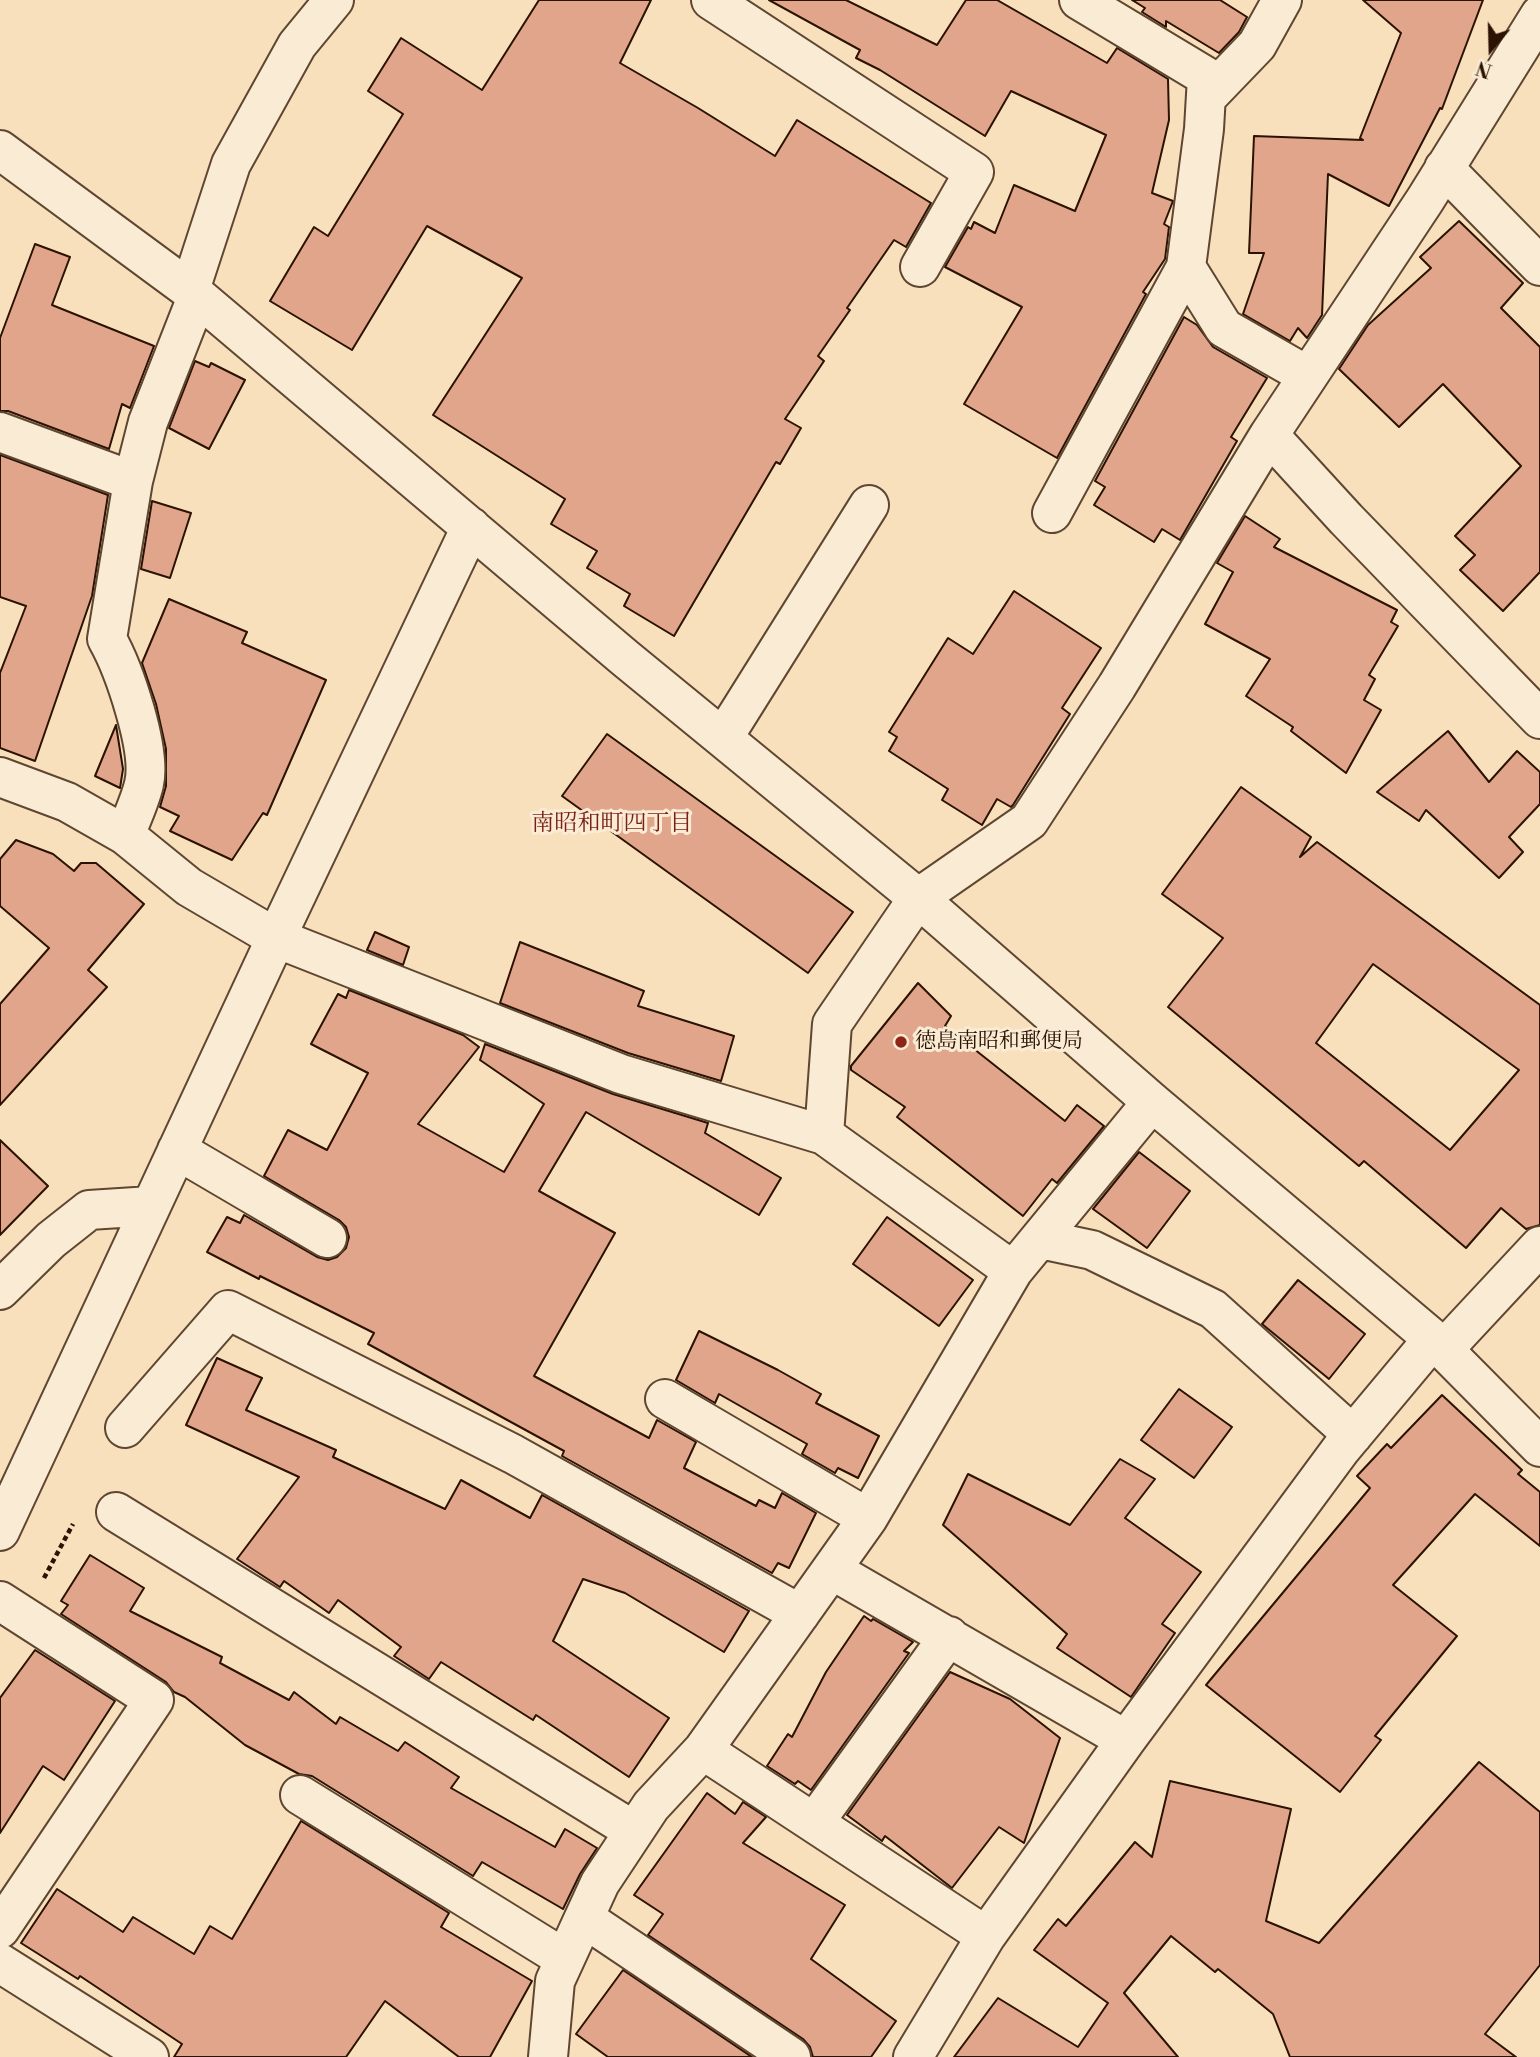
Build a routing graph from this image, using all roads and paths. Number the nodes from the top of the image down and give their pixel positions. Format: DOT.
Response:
graph roads {
  1 [pos="334,0"];
  2 [pos="711,0"];
  3 [pos="1079,0"];
  4 [pos="1282,0"];
  5 [pos="1540,15"];
  6 [pos="1206,98"];
  7 [pos="0,150"];
  8 [pos="1444,168"];
  9 [pos="1540,266"];
  10 [pos="920,267"];
  11 [pos="1186,267"];
  12 [pos="194,294"];
  13 [pos="1308,376"];
  14 [pos="0,432"];
  15 [pos="1269,435"];
  16 [pos="133,481"];
  17 [pos="869,505"];
  18 [pos="1052,513"];
  19 [pos="471,527"];
  20 [pos="1540,719"];
  21 [pos="723,738"];
  22 [pos="0,777"];
  23 [pos="125,835"];
  24 [pos="918,898"];
  25 [pos="276,938"];
  26 [pos="1152,1102"];
  27 [pos="824,1135"];
  28 [pos="177,1150"];
  29 [pos="151,1206"];
  30 [pos="327,1238"];
  31 [pos="1040,1239"];
  32 [pos="1540,1245"];
  33 [pos="1013,1271"];
  34 [pos="0,1290"];
  35 [pos="1439,1344"];
  36 [pos="665,1399"];
  37 [pos="125,1428"];
  38 [pos="1353,1435"];
  39 [pos="1540,1447"];
  40 [pos="116,1512"];
  41 [pos="868,1518"];
  42 [pos="0,1531"];
  43 [pos="832,1570"];
  44 [pos="0,1601"];
  45 [pos="800,1614"];
  46 [pos="949,1636"];
  47 [pos="1126,1740"];
  48 [pos="703,1750"];
  49 [pos="300,1796"];
  50 [pos="814,1824"];
  51 [pos="635,1830"];
  52 [pos="584,1919"];
  53 [pos="0,1929"];
  54 [pos="986,1936"];
  55 [pos="565,1959"];
  56 [pos="0,1963"];
  57 [pos="149,2057"];
  58 [pos="548,2057"];
  59 [pos="791,2057"];
  60 [pos="914,2057"];
  1 -- 12 [label="street"];
  2 -- 10 [label="street"];
  3 -- 6 [label="street"];
  4 -- 6 [label="street"];
  5 -- 8 [label="street"];
  6 -- 11 [label="street"];
  7 -- 12 [label="street"];
  8 -- 9 [label="street"];
  8 -- 13 [label="street"];
  11 -- 13 [label="street"];
  11 -- 18 [label="street"];
  12 -- 16 [label="street"];
  12 -- 19 [label="street"];
  13 -- 15 [label="street"];
  14 -- 16 [label="street"];
  15 -- 20 [label="street"];
  15 -- 24 [label="street"];
  16 -- 23 [label="street"];
  17 -- 21 [label="street"];
  19 -- 21 [label="street"];
  19 -- 25 [label="street"];
  21 -- 24 [label="street"];
  22 -- 23 [label="street"];
  23 -- 25 [label="street"];
  24 -- 26 [label="street"];
  24 -- 27 [label="street"];
  25 -- 27 [label="street"];
  25 -- 28 [label="street"];
  26 -- 31 [label="street"];
  26 -- 35 [label="street"];
  27 -- 33 [label="street"];
  28 -- 29 [label="street"];
  28 -- 30 [label="street"];
  29 -- 34 [label="street"];
  29 -- 42 [label="street"];
  31 -- 33 [label="street"];
  31 -- 38 [label="street"];
  32 -- 35 [label="street"];
  33 -- 41 [label="street"];
  35 -- 38 [label="street"];
  35 -- 39 [label="street"];
  36 -- 41 [label="street"];
  37 -- 45 [label="street"];
  38 -- 47 [label="street"];
  40 -- 51 [label="street"];
  41 -- 43 [label="street"];
  43 -- 45 [label="street"];
  43 -- 46 [label="street"];
  44 -- 53 [label="street"];
  45 -- 48 [label="street"];
  46 -- 47 [label="street"];
  46 -- 50 [label="street"];
  47 -- 54 [label="street"];
  48 -- 50 [label="street"];
  48 -- 51 [label="street"];
  49 -- 55 [label="street"];
  50 -- 54 [label="street"];
  51 -- 52 [label="street"];
  52 -- 55 [label="street"];
  52 -- 59 [label="street"];
  54 -- 60 [label="street"];
  55 -- 58 [label="street"];
  56 -- 57 [label="street"];
}
